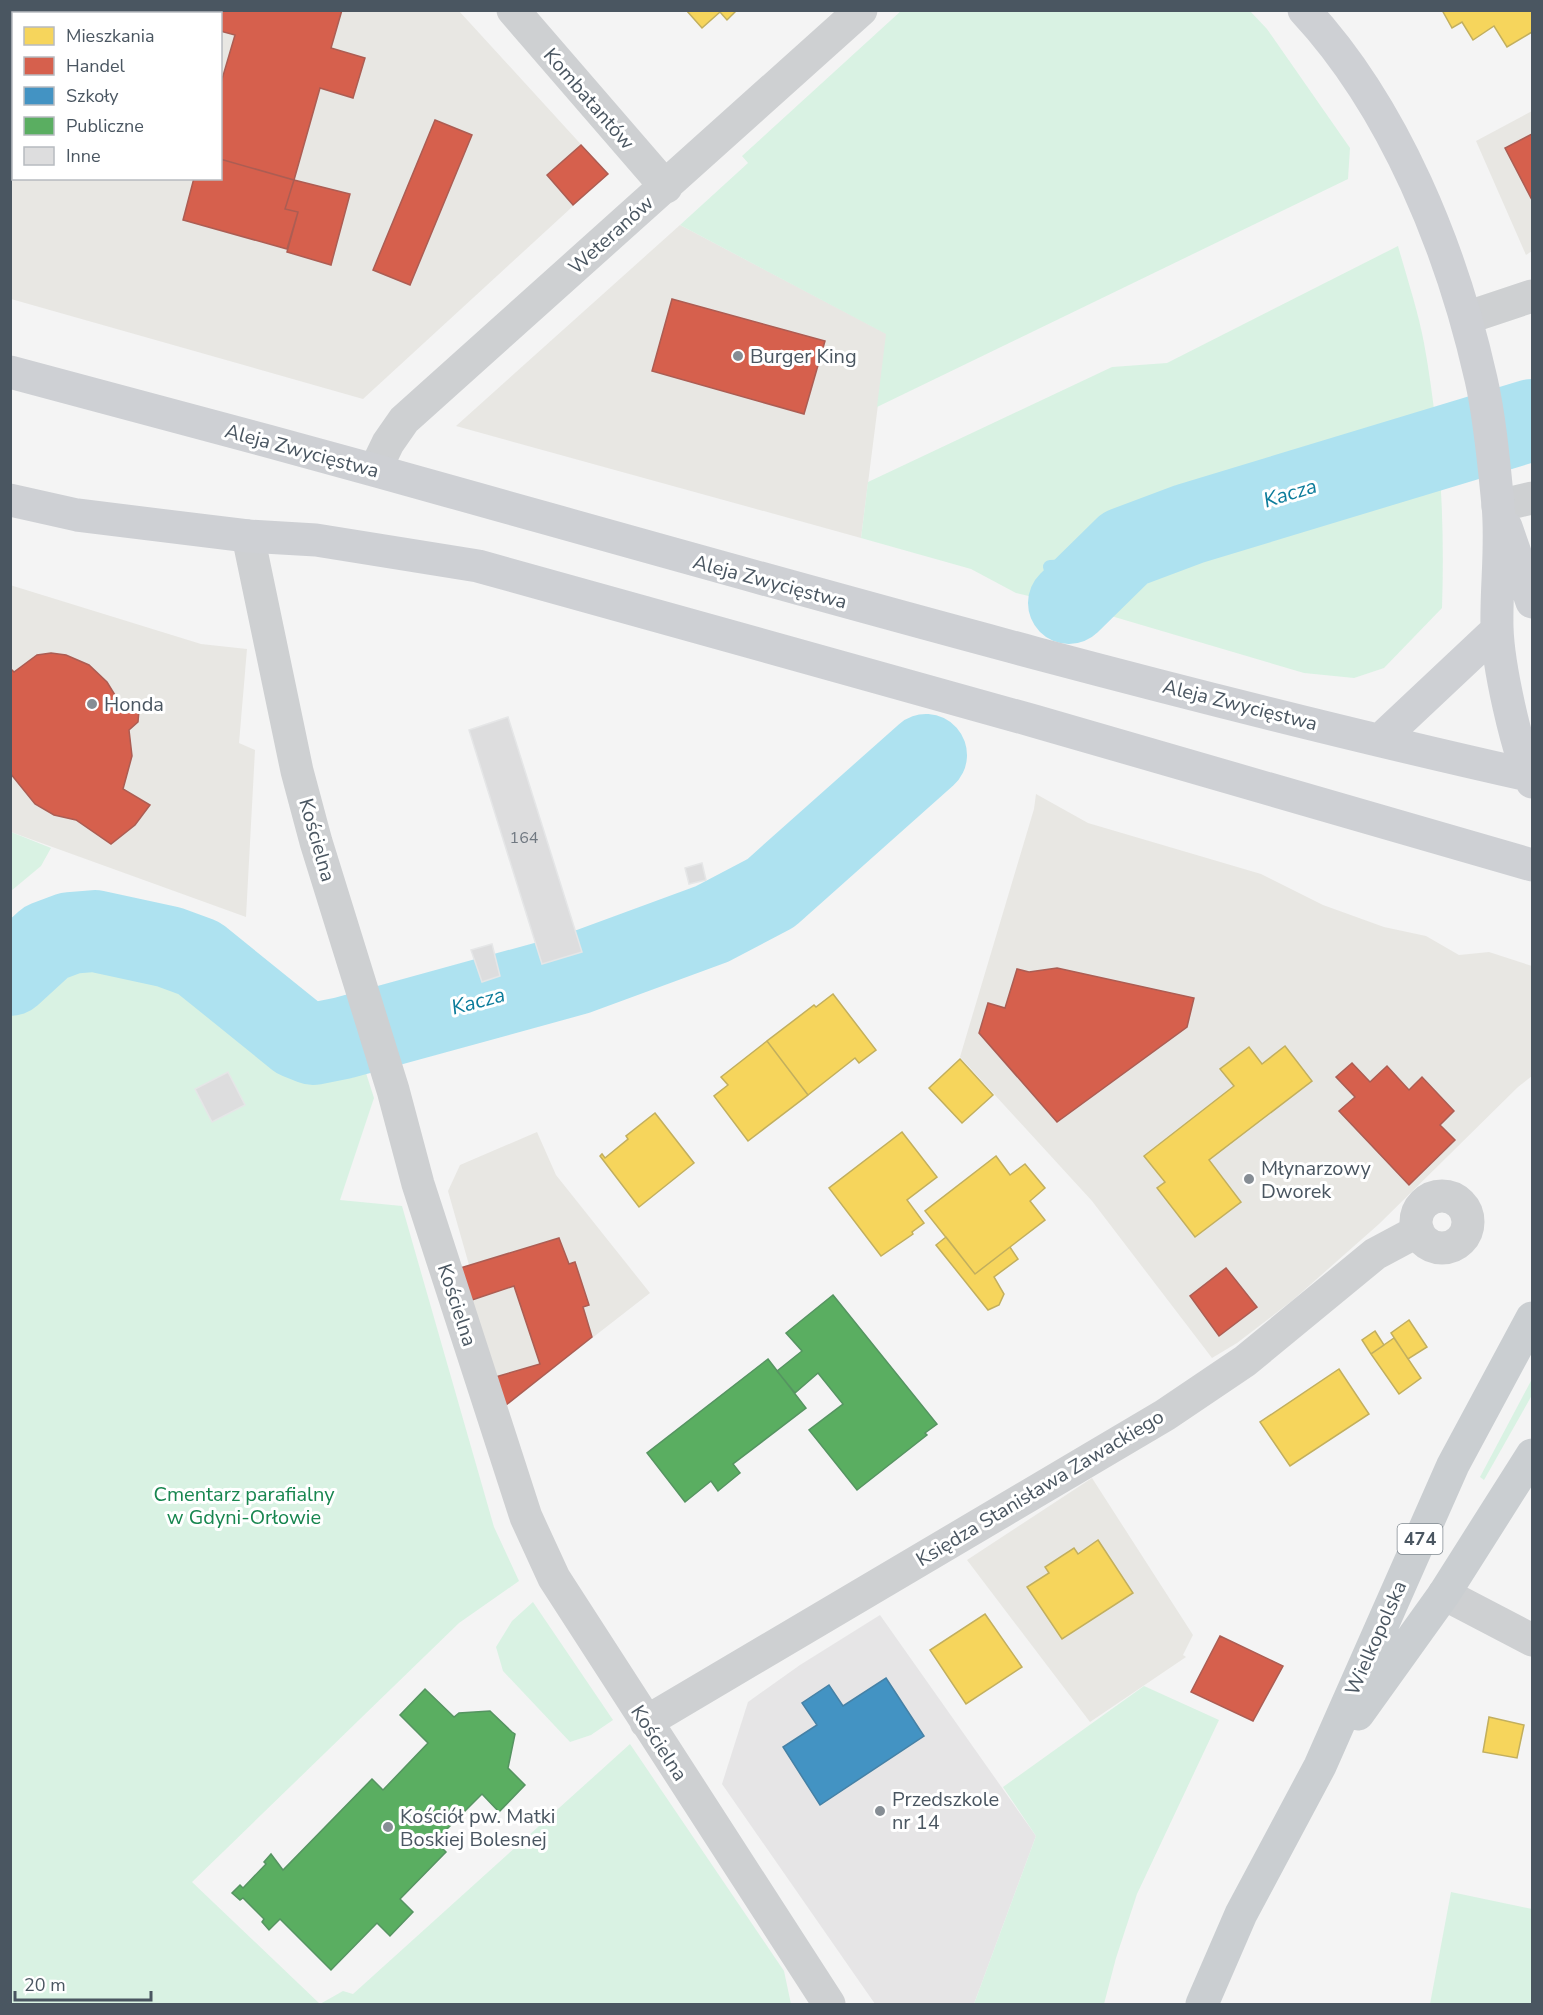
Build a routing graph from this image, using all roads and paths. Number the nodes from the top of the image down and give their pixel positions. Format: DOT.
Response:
graph roads {
  1 [pos="513,10"];
  2 [pos="861,10"];
  3 [pos="1304,10"];
  4 [pos="666,187"];
  5 [pos="1533,296"];
  6 [pos="1466,318"];
  7 [pos="10,372"];
  8 [pos="375,470"];
  9 [pos="1497,498"];
  10 [pos="1533,498"];
  11 [pos="10,500"];
  12 [pos="248,536"];
  13 [pos="1533,602"];
  14 [pos="1497,630"];
  15 [pos="1380,740"];
  16 [pos="1532,778"];
  17 [pos="1533,866"];
  18 [pos="1418,1231"];
  19 [pos="1533,1318"];
  20 [pos="1533,1455"];
  21 [pos="1444,1594"];
  22 [pos="1533,1640"];
  23 [pos="646,1722"];
  24 [pos="1320,1766"];
  25 [pos="829,2004"];
  26 [pos="1202,2004"];
  1 -- 4 [label="street, Kombatantów"];
  2 -- 4 [label="street, Weteranów"];
  3 -- 6 [label="main road"];
  4 -- 8 [label="street, Weteranów"];
  5 -- 6 [label="street"];
  6 -- 9 [label="main road"];
  7 -- 8 [label="main road, Aleja Zwycięstwa"];
  8 -- 15 [label="main road, Aleja Zwycięstwa"];
  9 -- 10 [label="street"];
  9 -- 13 [label="main road"];
  9 -- 14 [label="main road"];
  11 -- 12 [label="main road"];
  12 -- 17 [label="main road"];
  12 -- 23 [label="street, Kościelna"];
  14 -- 15 [label="main road"];
  14 -- 16 [label="main road"];
  15 -- 16 [label="main road, Aleja Zwycięstwa"];
  18 -- 23 [label="street, Księdza Stanisława Zawackiego"];
  19 -- 24 [label="main road, Wielkopolska / 474"];
  20 -- 21 [label="main road, Wielkopolska / 474"];
  21 -- 22 [label="street"];
  21 -- 24 [label="main road, Wielkopolska / 474"];
  23 -- 25 [label="street, Kościelna"];
  24 -- 26 [label="main road, Wielkopolska / 474"];
}
